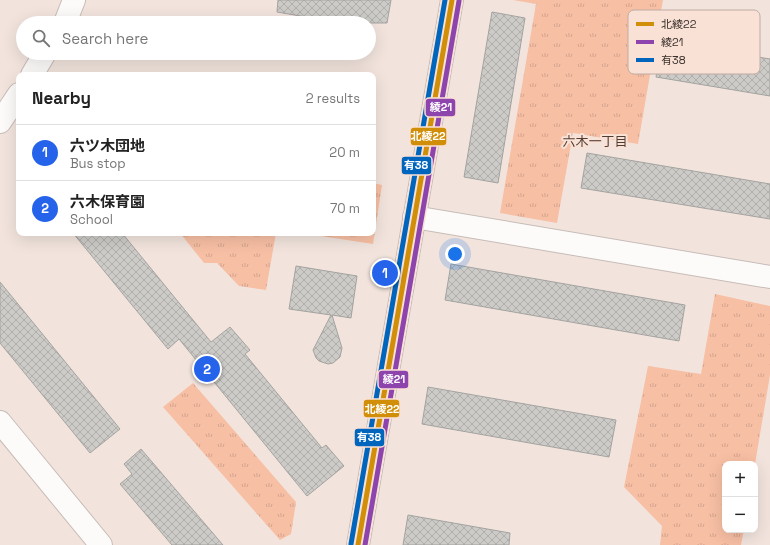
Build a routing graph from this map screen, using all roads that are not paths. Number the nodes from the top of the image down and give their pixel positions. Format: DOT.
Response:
graph roads {
  1 [pos="74,0"];
  2 [pos="452,0"];
  3 [pos="67,16"];
  4 [pos="42,60"];
  5 [pos="34,72"];
  6 [pos="16,98"];
  7 [pos="0,122"];
  8 [pos="414,217"];
  9 [pos="770,277"];
  10 [pos="0,422"];
  11 [pos="101,545"];
  12 [pos="358,545"];
  1 -- 3 [label="street"];
  2 -- 8 [label="street"];
  4 -- 5 [label="street"];
  6 -- 7 [label="street"];
  8 -- 9 [label="street"];
  8 -- 12 [label="street"];
  10 -- 11 [label="street"];
}
